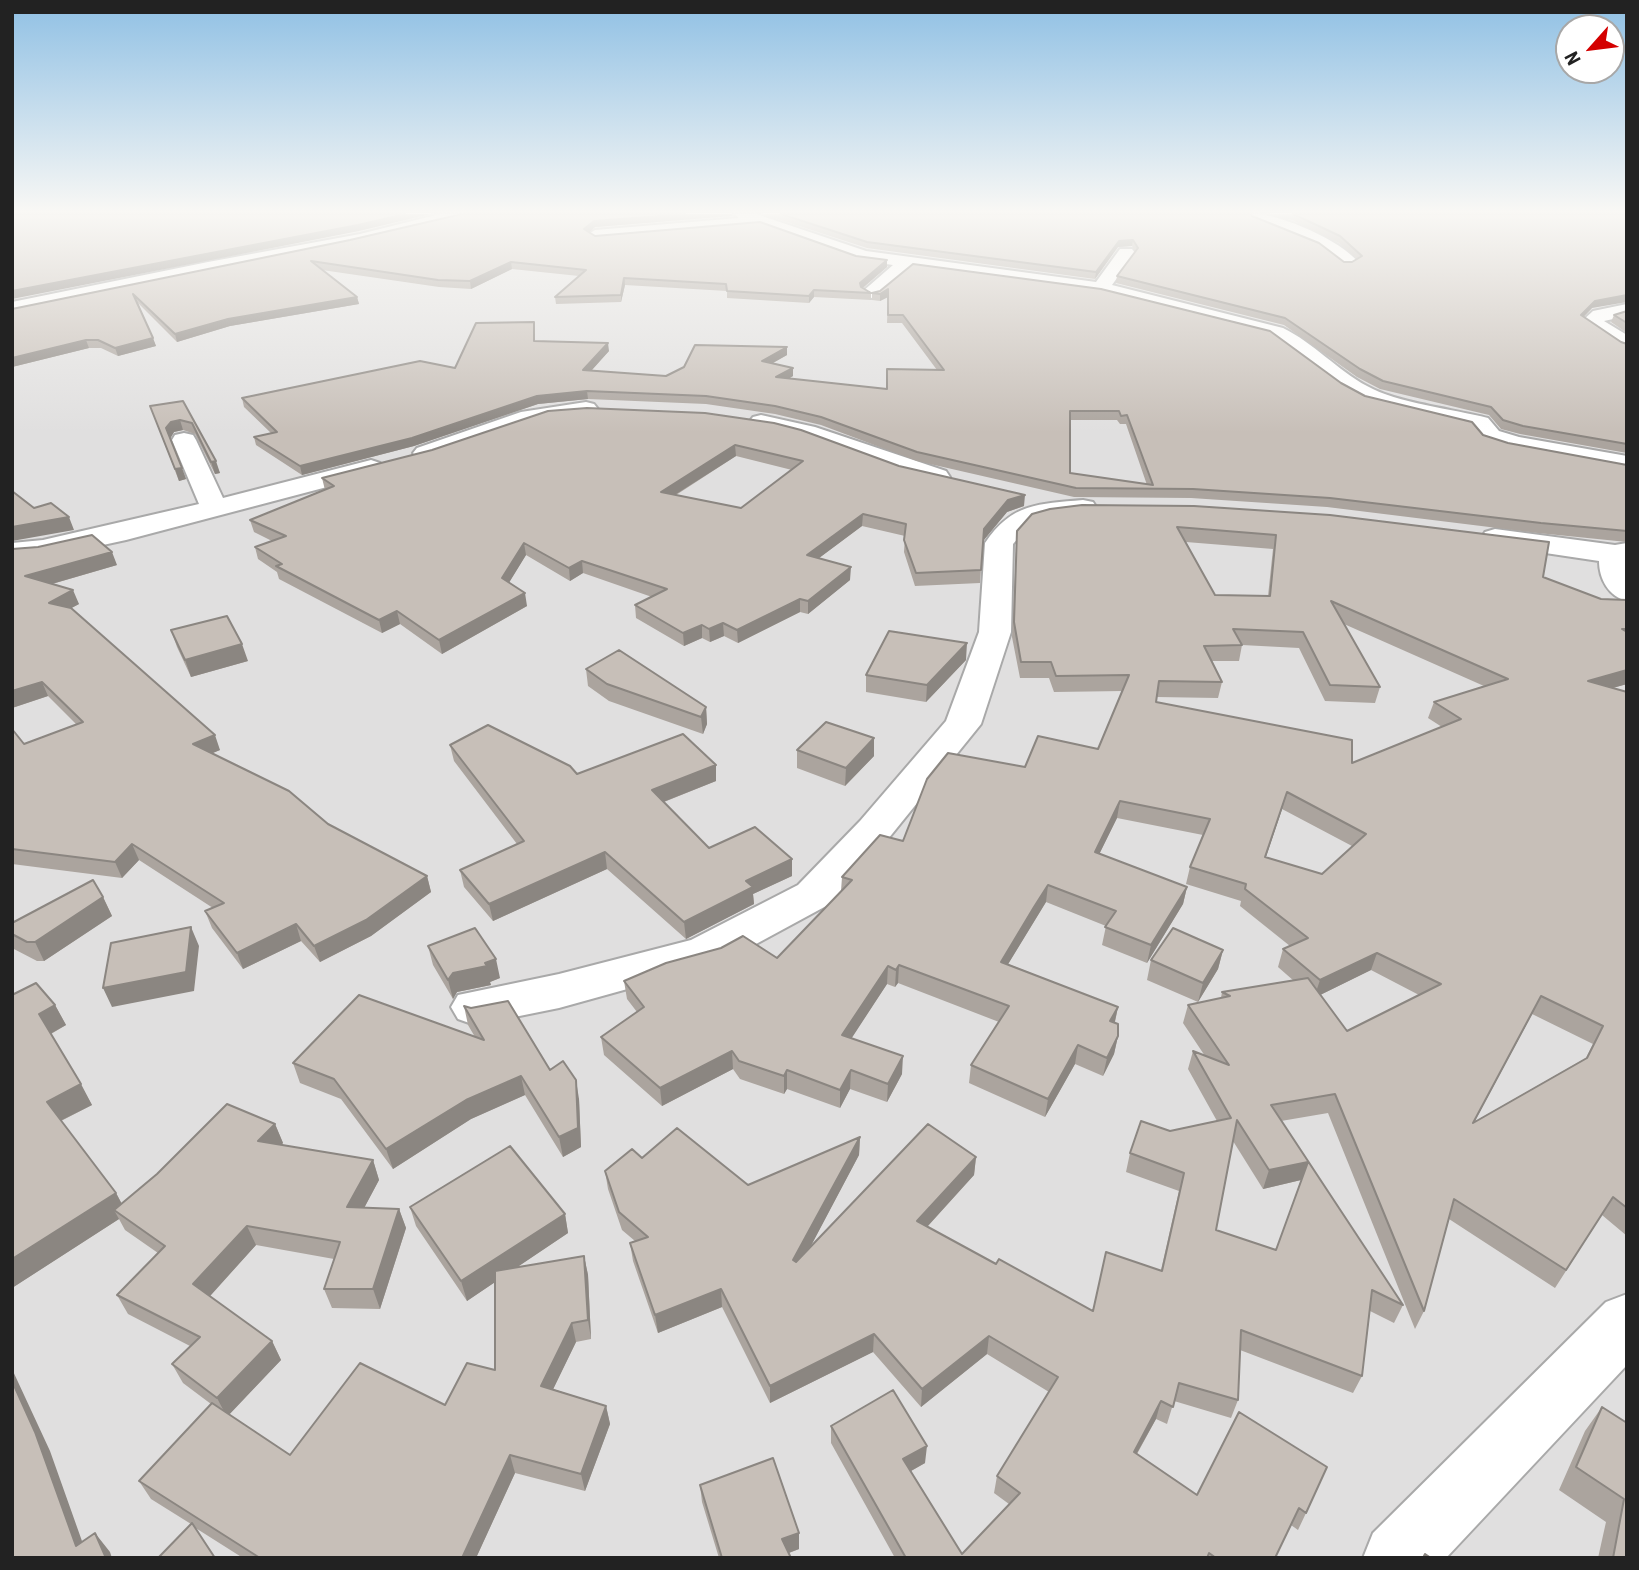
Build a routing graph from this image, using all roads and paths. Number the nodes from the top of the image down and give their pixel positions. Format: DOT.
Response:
graph roads {
  1 [pos="111,287"];
  2 [pos="877,287"];
  3 [pos="1095,287"];
  4 [pos="1101,288"];
  5 [pos="871,292"];
  6 [pos="12,308"];
  7 [pos="1627,310"];
  8 [pos="1627,344"];
  9 [pos="610,410"];
  10 [pos="733,418"];
  11 [pos="184,440"];
  12 [pos="1627,464"];
  13 [pos="958,482"];
  14 [pos="1019,496"];
  15 [pos="214,508"];
  16 [pos="1080,508"];
  17 [pos="1121,508"];
  18 [pos="1465,535"];
  19 [pos="12,552"];
  20 [pos="1621,553"];
  21 [pos="1627,592"];
  22 [pos="474,1007"];
  23 [pos="1627,1322"];
  24 [pos="1398,1558"];
  1 -- 6 [label="street"];
  2 -- 5 [label="street"];
  3 -- 4 [label="street"];
  4 -- 12 [label="street"];
  7 -- 8 [label="street"];
  9 -- 15 [label="street"];
  10 -- 13 [label="street"];
  11 -- 15 [label="street"];
  14 -- 16 [label="street"];
  15 -- 19 [label="street"];
  16 -- 17 [label="street"];
  16 -- 22 [label="street"];
  18 -- 20 [label="street"];
  20 -- 21 [label="street"];
  23 -- 24 [label="street"];
}
